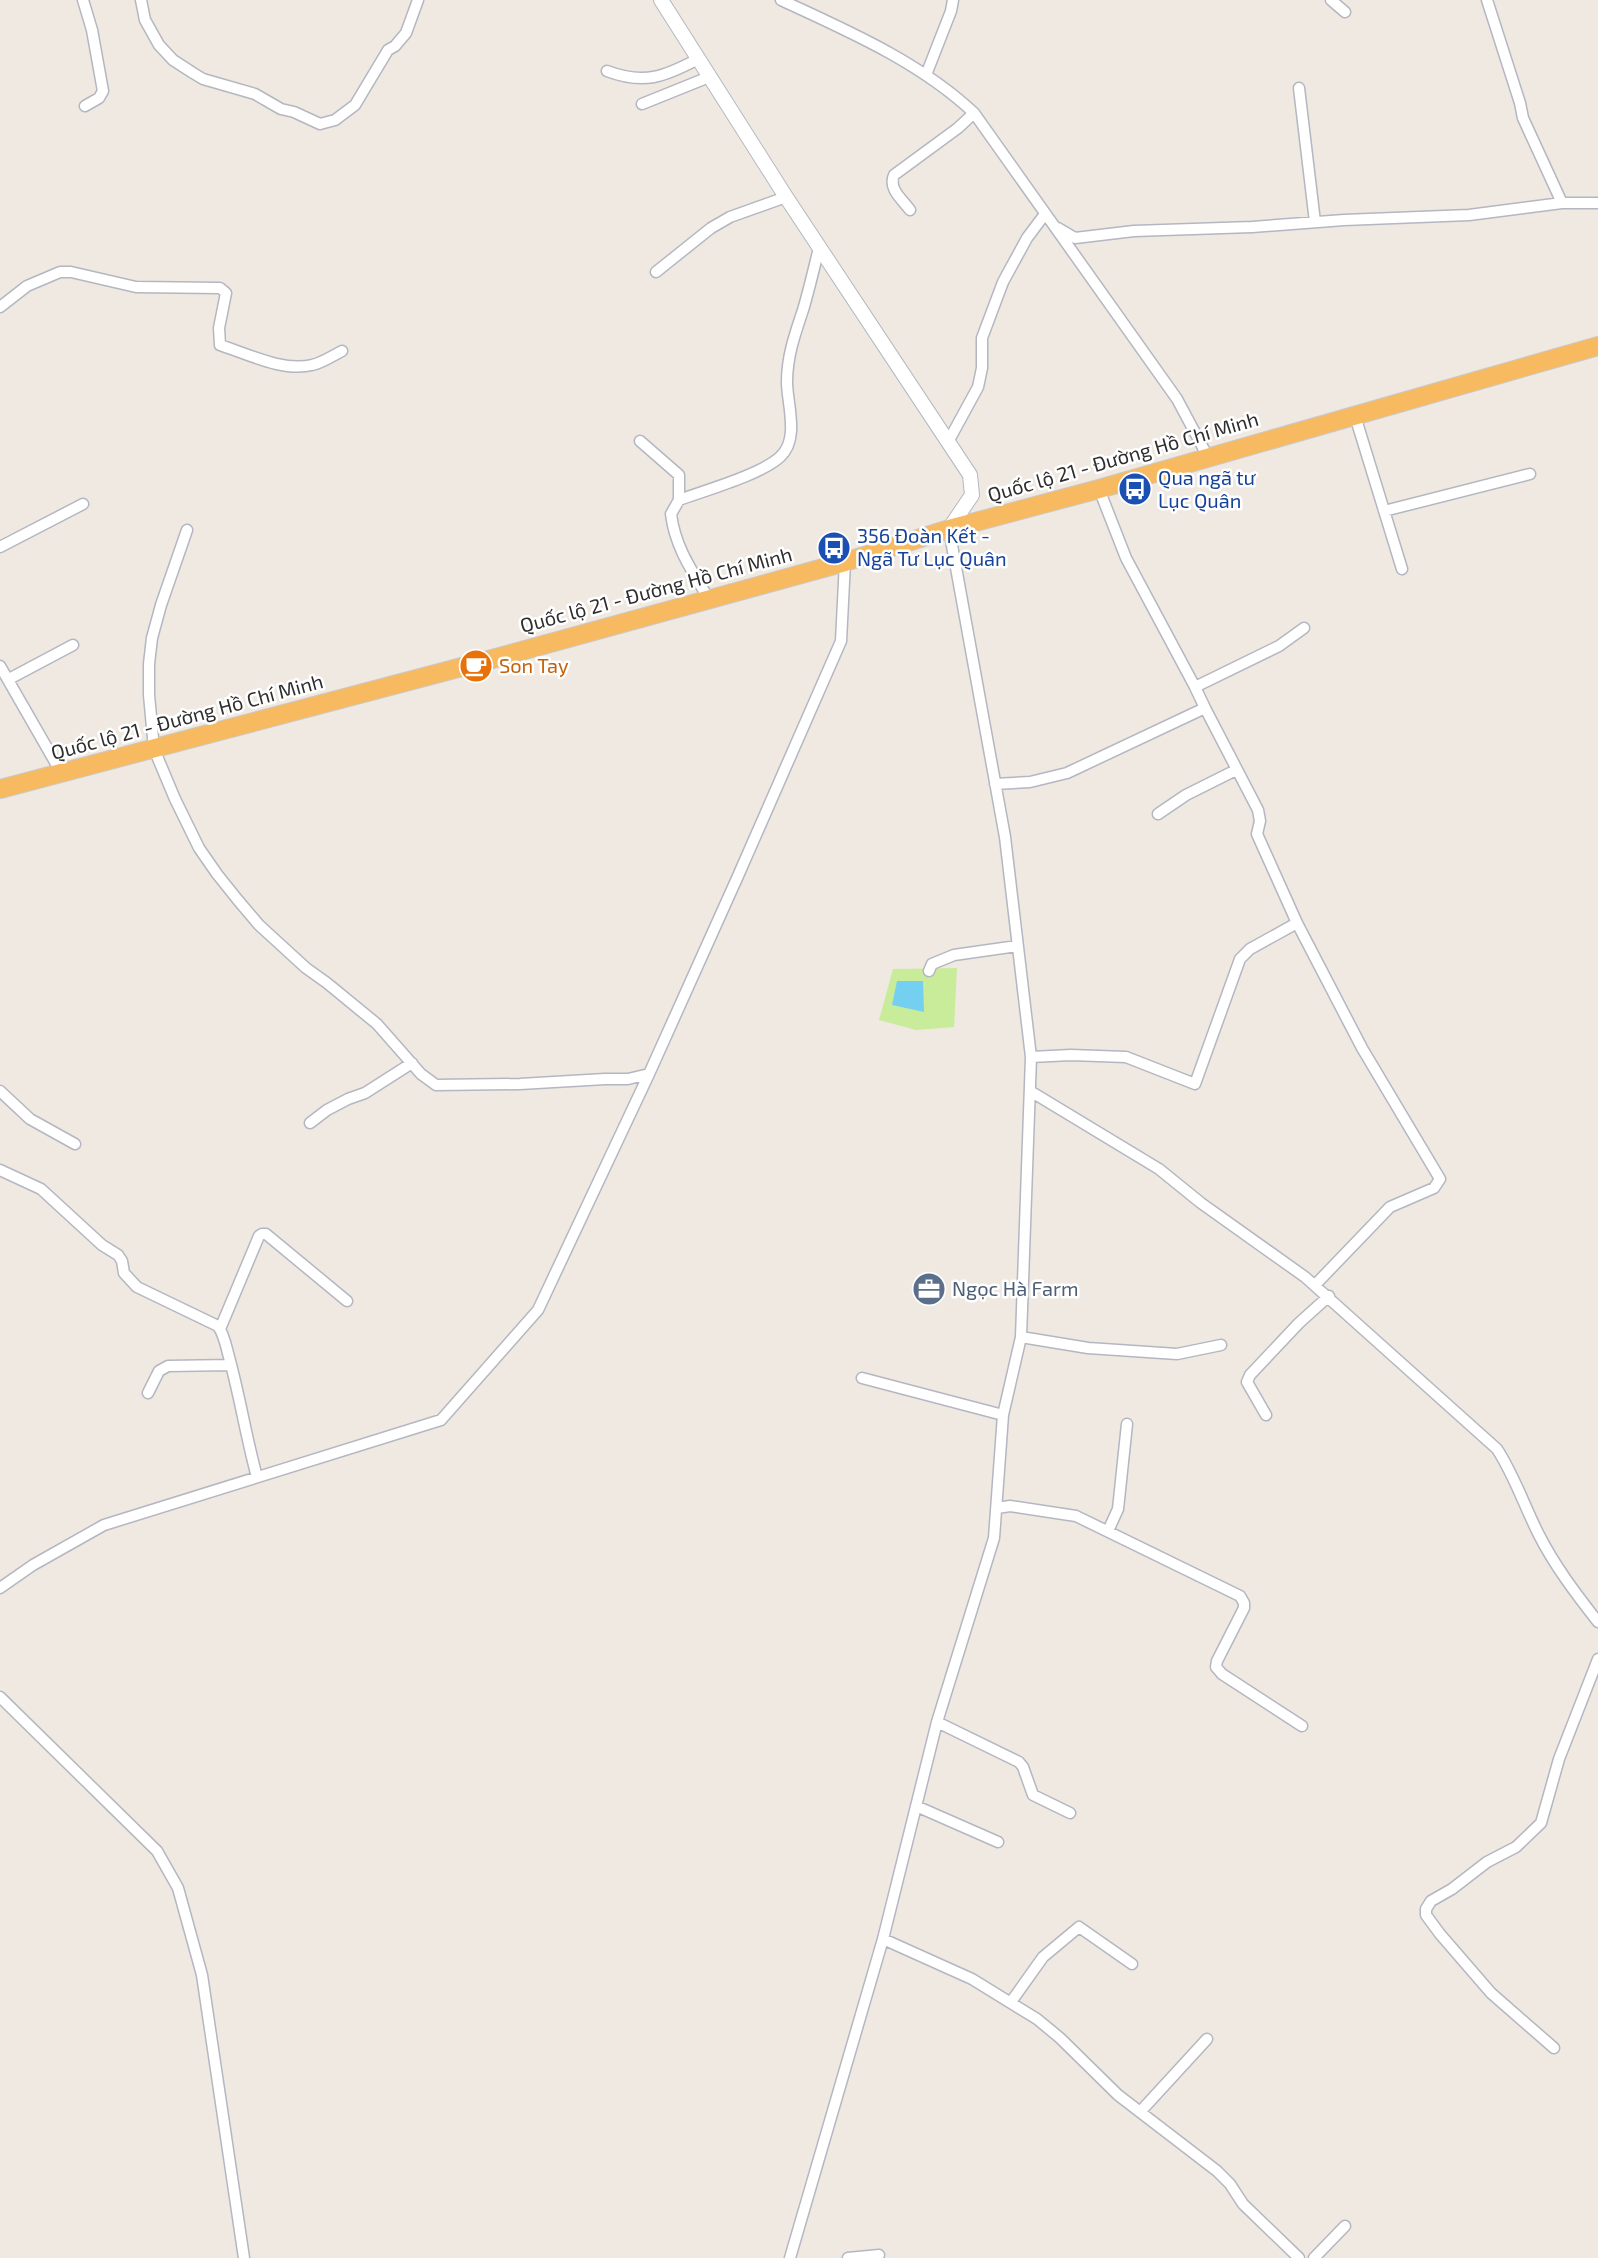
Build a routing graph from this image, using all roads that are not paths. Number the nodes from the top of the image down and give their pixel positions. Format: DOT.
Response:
graph roads {
  1 [pos="83,0"];
  2 [pos="141,0"];
  3 [pos="418,0"];
  4 [pos="661,0"];
  5 [pos="781,0"];
  6 [pos="954,0"];
  7 [pos="1331,0"];
  8 [pos="1487,0"];
  9 [pos="1345,12"];
  10 [pos="698,59"];
  11 [pos="607,71"];
  12 [pos="926,75"];
  13 [pos="710,77"];
  14 [pos="1299,88"];
  15 [pos="642,104"];
  16 [pos="85,106"];
  17 [pos="974,113"];
  18 [pos="786,197"];
  19 [pos="1562,203"];
  20 [pos="1598,203"];
  21 [pos="910,210"];
  22 [pos="1046,214"];
  23 [pos="1315,222"];
  24 [pos="1055,226"];
  25 [pos="819,248"];
  26 [pos="656,272"];
  27 [pos="0,307"];
  28 [pos="1598,346"];
  29 [pos="342,351"];
  30 [pos="1355,416"];
  31 [pos="640,441"];
  32 [pos="948,442"];
  33 [pos="1208,457"];
  34 [pos="1530,474"];
  35 [pos="1099,489"];
  36 [pos="679,500"];
  37 [pos="83,504"];
  38 [pos="1384,512"];
  39 [pos="949,529"];
  40 [pos="187,530"];
  41 [pos="0,547"];
  42 [pos="845,562"];
  43 [pos="1402,569"];
  44 [pos="709,599"];
  45 [pos="1304,628"];
  46 [pos="73,645"];
  47 [pos="0,666"];
  48 [pos="9,679"];
  49 [pos="1195,687"];
  50 [pos="1205,708"];
  51 [pos="154,749"];
  52 [pos="1236,770"];
  53 [pos="62,774"];
  54 [pos="995,784"];
  55 [pos="0,789"];
  56 [pos="1158,814"];
  57 [pos="1297,923"];
  58 [pos="1017,946"];
  59 [pos="929,971"];
  60 [pos="1031,1057"];
  61 [pos="412,1063"];
  62 [pos="649,1074"];
  63 [pos="0,1091"];
  64 [pos="1030,1091"];
  65 [pos="310,1123"];
  66 [pos="75,1144"];
  67 [pos="0,1170"];
  68 [pos="1315,1285"];
  69 [pos="1329,1296"];
  70 [pos="346,1301"];
  71 [pos="220,1329"];
  72 [pos="1021,1337"];
  73 [pos="1221,1345"];
  74 [pos="231,1365"];
  75 [pos="862,1378"];
  76 [pos="148,1393"];
  77 [pos="1003,1415"];
  78 [pos="1266,1415"];
  79 [pos="1127,1424"];
  80 [pos="257,1477"];
  81 [pos="997,1508"];
  82 [pos="1108,1531"];
  83 [pos="0,1588"];
  84 [pos="1598,1622"];
  85 [pos="1598,1659"];
  86 [pos="0,1697"];
  87 [pos="937,1722"];
  88 [pos="1302,1726"];
  89 [pos="916,1806"];
  90 [pos="1070,1813"];
  91 [pos="998,1842"];
  92 [pos="883,1939"];
  93 [pos="1132,1964"];
  94 [pos="1011,2002"];
  95 [pos="1207,2039"];
  96 [pos="1554,2048"];
  97 [pos="1140,2112"];
  98 [pos="1345,2226"];
  99 [pos="879,2255"];
  100 [pos="244,2258"];
  101 [pos="790,2258"];
  102 [pos="848,2258"];
  103 [pos="1299,2258"];
  104 [pos="1314,2258"];
  1 -- 16 [label="street"];
  2 -- 3 [label="street"];
  4 -- 10 [label="street"];
  5 -- 12 [label="street"];
  6 -- 12 [label="street"];
  7 -- 9 [label="street"];
  8 -- 19 [label="street"];
  10 -- 11 [label="street"];
  10 -- 13 [label="street"];
  12 -- 17 [label="street"];
  13 -- 15 [label="street"];
  13 -- 18 [label="street"];
  14 -- 23 [label="street"];
  17 -- 21 [label="street"];
  17 -- 22 [label="street"];
  18 -- 25 [label="street"];
  18 -- 26 [label="street"];
  19 -- 20 [label="street"];
  19 -- 23 [label="street"];
  22 -- 24 [label="street"];
  22 -- 32 [label="street"];
  23 -- 24 [label="street"];
  24 -- 33 [label="street"];
  25 -- 32 [label="street"];
  25 -- 36 [label="street"];
  27 -- 29 [label="street"];
  28 -- 30 [label="highway, Quốc lộ 21 - Đường Hồ Chí Minh"];
  30 -- 33 [label="highway, Quốc lộ 21 - Đường Hồ Chí Minh"];
  30 -- 38 [label="street"];
  31 -- 36 [label="street"];
  32 -- 39 [label="street"];
  33 -- 35 [label="highway, Quốc lộ 21 - Đường Hồ Chí Minh"];
  34 -- 38 [label="street"];
  35 -- 39 [label="highway, Quốc lộ 21 - Đường Hồ Chí Minh"];
  35 -- 49 [label="street"];
  36 -- 44 [label="street"];
  37 -- 41 [label="street"];
  38 -- 43 [label="street"];
  39 -- 42 [label="highway, Quốc lộ 21 - Đường Hồ Chí Minh"];
  39 -- 54 [label="street"];
  40 -- 51 [label="street"];
  42 -- 44 [label="highway, Quốc lộ 21 - Đường Hồ Chí Minh"];
  42 -- 62 [label="street"];
  44 -- 51 [label="highway, Quốc lộ 21 - Đường Hồ Chí Minh"];
  45 -- 49 [label="street"];
  46 -- 48 [label="street"];
  47 -- 48 [label="street"];
  48 -- 53 [label="street"];
  49 -- 50 [label="street"];
  50 -- 52 [label="street"];
  50 -- 54 [label="street"];
  51 -- 53 [label="highway, Quốc lộ 21 - Đường Hồ Chí Minh"];
  51 -- 61 [label="street"];
  52 -- 56 [label="street"];
  52 -- 57 [label="street"];
  53 -- 55 [label="highway, Quốc lộ 21 - Đường Hồ Chí Minh"];
  54 -- 58 [label="street"];
  57 -- 60 [label="street"];
  57 -- 68 [label="street"];
  58 -- 59 [label="street"];
  58 -- 60 [label="street"];
  60 -- 64 [label="street"];
  61 -- 62 [label="street"];
  61 -- 65 [label="street"];
  62 -- 80 [label="street"];
  63 -- 66 [label="street"];
  64 -- 68 [label="street"];
  64 -- 72 [label="street"];
  67 -- 71 [label="street"];
  68 -- 69 [label="street"];
  69 -- 78 [label="street"];
  69 -- 84 [label="street"];
  70 -- 71 [label="street"];
  71 -- 74 [label="street"];
  72 -- 73 [label="street"];
  72 -- 77 [label="street"];
  74 -- 76 [label="street"];
  74 -- 80 [label="street"];
  75 -- 77 [label="street"];
  77 -- 81 [label="street"];
  79 -- 82 [label="street"];
  80 -- 83 [label="street"];
  81 -- 82 [label="street"];
  81 -- 87 [label="street"];
  82 -- 88 [label="street"];
  85 -- 96 [label="street"];
  86 -- 100 [label="street"];
  87 -- 89 [label="street"];
  87 -- 90 [label="street"];
  89 -- 91 [label="street"];
  89 -- 92 [label="street"];
  92 -- 94 [label="street"];
  92 -- 101 [label="street"];
  93 -- 94 [label="street"];
  94 -- 97 [label="street"];
  95 -- 97 [label="street"];
  97 -- 103 [label="street"];
  98 -- 104 [label="street"];
  99 -- 102 [label="street"];
}
